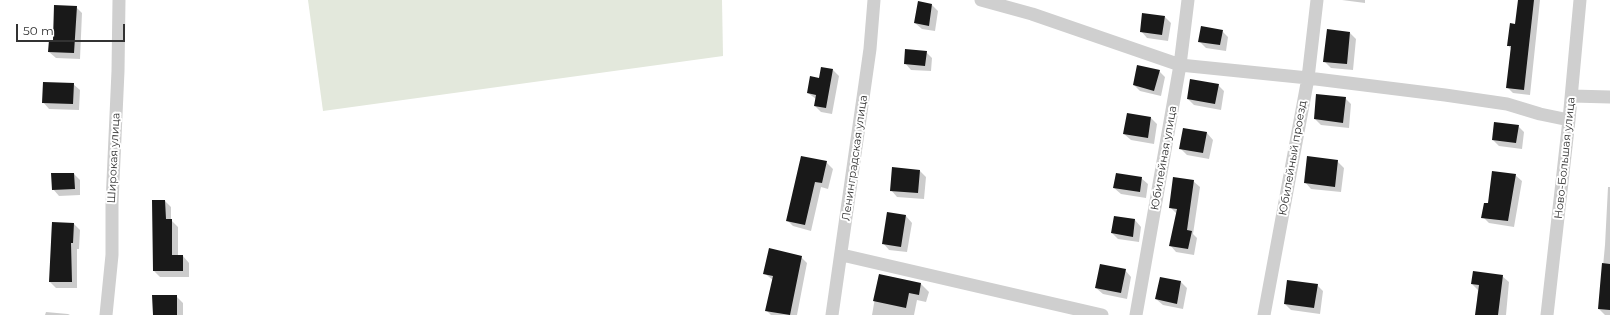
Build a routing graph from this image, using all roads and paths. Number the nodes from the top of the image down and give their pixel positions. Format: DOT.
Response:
graph roads {
  1 [pos="119,0"];
  2 [pos="874,0"];
  3 [pos="982,0"];
  4 [pos="1188,0"];
  5 [pos="1318,0"];
  6 [pos="1580,0"];
  7 [pos="1180,65"];
  8 [pos="1308,78"];
  9 [pos="1572,96"];
  10 [pos="1610,97"];
  11 [pos="1569,120"];
  12 [pos="842,255"];
  13 [pos="106,315"];
  14 [pos="832,315"];
  15 [pos="1102,315"];
  16 [pos="1136,315"];
  17 [pos="1264,315"];
  18 [pos="1547,315"];
  1 -- 13 [label="street, Широкая улица"];
  2 -- 12 [label="street, Ленинградская улица"];
  3 -- 7 [label="street"];
  4 -- 7 [label="street, Юбилейная улица"];
  5 -- 8 [label="street, Юбилейный проезд"];
  6 -- 9 [label="street, Ново-Большая улица"];
  7 -- 8 [label="street"];
  7 -- 16 [label="street, Юбилейная улица"];
  8 -- 11 [label="street"];
  8 -- 17 [label="street, Юбилейный проезд"];
  9 -- 10 [label="street"];
  9 -- 11 [label="street, Ново-Большая улица"];
  11 -- 18 [label="street, Ново-Большая улица"];
  12 -- 14 [label="street, Ленинградская улица"];
  12 -- 15 [label="street"];
}
